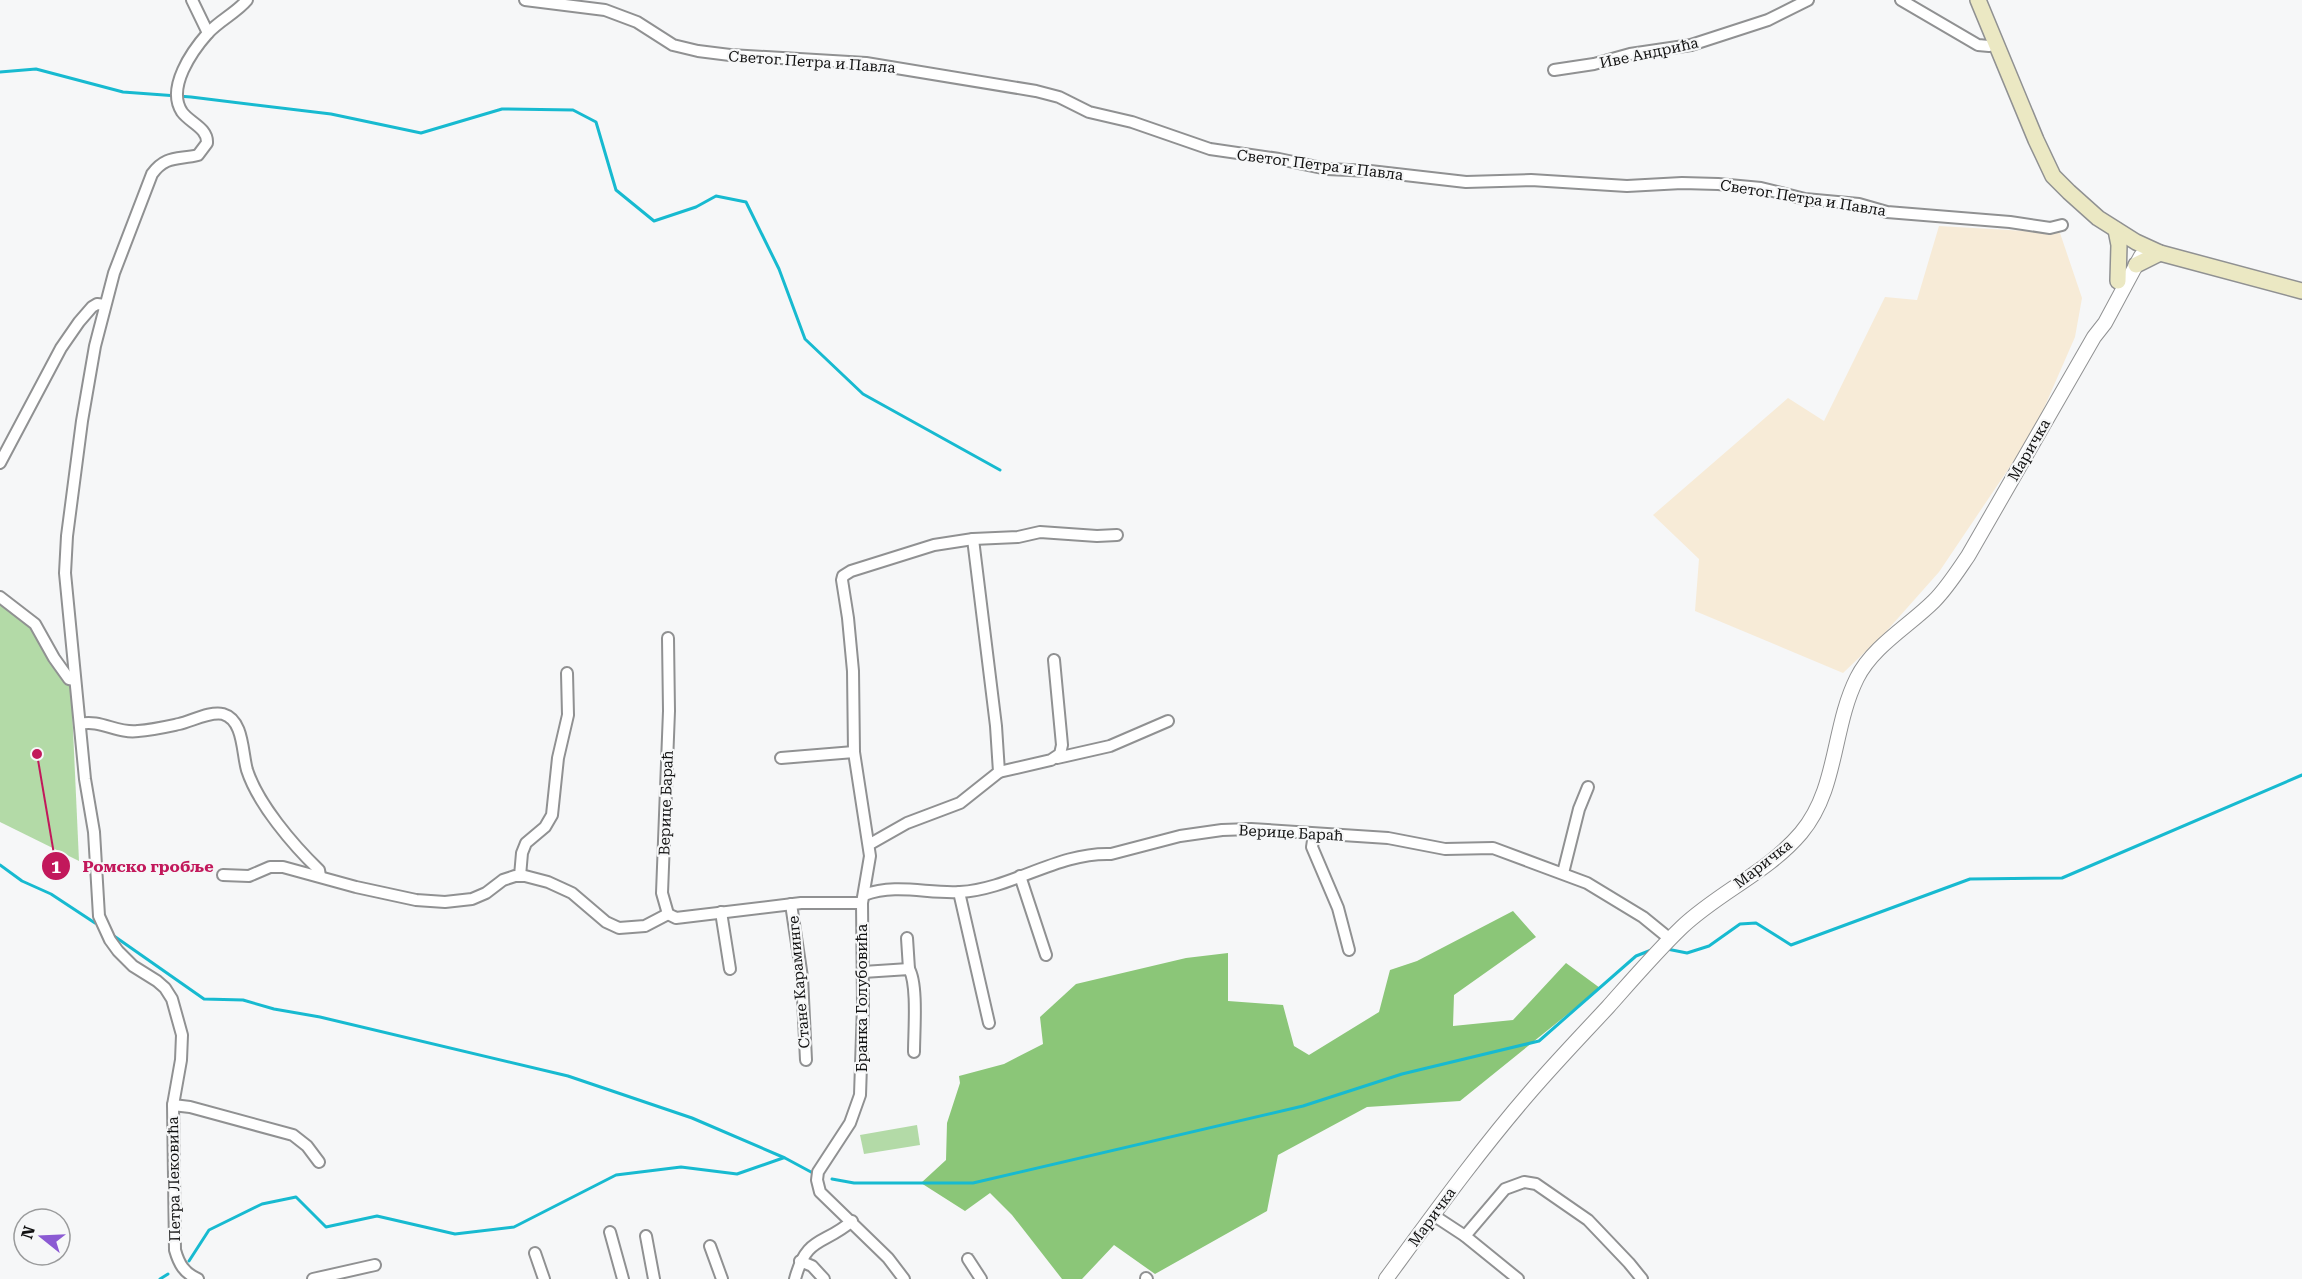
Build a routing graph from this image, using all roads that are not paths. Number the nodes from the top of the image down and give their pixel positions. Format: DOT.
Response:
graph roads {
  1 [pos="192,0"];
  2 [pos="248,0"];
  3 [pos="525,0"];
  4 [pos="1808,0"];
  5 [pos="1901,0"];
  6 [pos="1978,0"];
  7 [pos="208,33"];
  8 [pos="1996,44"];
  9 [pos="1554,70"];
  10 [pos="2036,140"];
  11 [pos="2062,225"];
  12 [pos="2116,230"];
  13 [pos="2142,241"];
  14 [pos="2160,253"];
  15 [pos="2184,261"];
  16 [pos="2136,265"];
  17 [pos="2118,281"];
  18 [pos="2302,291"];
  19 [pos="105,305"];
  20 [pos="2094,337"];
  21 [pos="0,463"];
  22 [pos="1117,535"];
  23 [pos="973,539"];
  24 [pos="0,597"];
  25 [pos="668,638"];
  26 [pos="1054,660"];
  27 [pos="567,673"];
  28 [pos="75,680"];
  29 [pos="1168,721"];
  30 [pos="80,724"];
  31 [pos="854,752"];
  32 [pos="781,758"];
  33 [pos="1057,758"];
  34 [pos="999,772"];
  35 [pos="1588,787"];
  36 [pos="1314,834"];
  37 [pos="870,844"];
  38 [pos="1563,873"];
  39 [pos="223,875"];
  40 [pos="320,876"];
  41 [pos="520,876"];
  42 [pos="1020,876"];
  43 [pos="959,892"];
  44 [pos="863,899"];
  45 [pos="791,904"];
  46 [pos="721,912"];
  47 [pos="669,914"];
  48 [pos="907,938"];
  49 [pos="1668,941"];
  50 [pos="1349,950"];
  51 [pos="1046,955"];
  52 [pos="730,969"];
  53 [pos="909,969"];
  54 [pos="863,972"];
  55 [pos="989,1023"];
  56 [pos="914,1052"];
  57 [pos="806,1059"];
  58 [pos="173,1105"];
  59 [pos="319,1162"];
  60 [pos="1433,1215"];
  61 [pos="852,1221"];
  62 [pos="610,1232"];
  63 [pos="646,1236"];
  64 [pos="1465,1236"];
  65 [pos="710,1246"];
  66 [pos="535,1253"];
  67 [pos="968,1259"];
  68 [pos="800,1261"];
  69 [pos="375,1266"];
  70 [pos="198,1279"];
  71 [pos="313,1279"];
  72 [pos="544,1279"];
  73 [pos="623,1279"];
  74 [pos="654,1279"];
  75 [pos="722,1279"];
  76 [pos="795,1279"];
  77 [pos="824,1279"];
  78 [pos="904,1279"];
  79 [pos="981,1279"];
  80 [pos="1386,1279"];
  81 [pos="1518,1279"];
  82 [pos="1642,1279"];
  1 -- 7 [label="street"];
  2 -- 7 [label="street"];
  3 -- 11 [label="street, Светог Петра и Павла"];
  4 -- 9 [label="street, Иве Андрића"];
  5 -- 8 [label="street"];
  6 -- 8 [label="main road"];
  7 -- 19 [label="street, Петра Лековића"];
  8 -- 10 [label="main road"];
  10 -- 12 [label="main road"];
  10 -- 13 [label="main road"];
  12 -- 13 [label="main road"];
  12 -- 17 [label="main road"];
  13 -- 14 [label="main road"];
  13 -- 15 [label="main road"];
  13 -- 16 [label="street, Маричка"];
  13 -- 17 [label="street, Маричка"];
  14 -- 15 [label="main road"];
  14 -- 16 [label="main road"];
  15 -- 18 [label="main road"];
  16 -- 20 [label="street, Маричка"];
  17 -- 20 [label="street, Маричка"];
  19 -- 21 [label="street"];
  19 -- 28 [label="street, Петра Лековића"];
  20 -- 49 [label="street, Маричка"];
  22 -- 23 [label="street"];
  23 -- 31 [label="street, Бранка Голубовића"];
  23 -- 34 [label="street"];
  24 -- 28 [label="street"];
  25 -- 47 [label="street, Верице Бараћ"];
  26 -- 33 [label="street"];
  27 -- 41 [label="street"];
  28 -- 30 [label="street, Петра Лековића"];
  29 -- 33 [label="street"];
  30 -- 40 [label="street"];
  30 -- 58 [label="street, Петра Лековића"];
  31 -- 32 [label="street"];
  31 -- 37 [label="street, Бранка Голубовића"];
  33 -- 34 [label="street"];
  34 -- 37 [label="street"];
  35 -- 38 [label="street"];
  36 -- 38 [label="street, Верице Бараћ"];
  36 -- 42 [label="street, Верице Бараћ"];
  36 -- 50 [label="street"];
  37 -- 44 [label="street, Бранка Голубовића"];
  38 -- 49 [label="street, Верице Бараћ"];
  39 -- 40 [label="street"];
  40 -- 41 [label="street"];
  41 -- 47 [label="street"];
  42 -- 43 [label="street, Верице Бараћ"];
  42 -- 51 [label="street"];
  43 -- 44 [label="street, Верице Бараћ"];
  43 -- 55 [label="street"];
  44 -- 45 [label="street, Верице Бараћ"];
  44 -- 54 [label="street, Бранка Голубовића"];
  45 -- 46 [label="street, Верице Бараћ"];
  45 -- 57 [label="street, Стане Караминге"];
  46 -- 47 [label="street, Верице Бараћ"];
  46 -- 52 [label="street"];
  48 -- 53 [label="street"];
  49 -- 60 [label="street, Маричка"];
  53 -- 54 [label="street"];
  53 -- 56 [label="street"];
  54 -- 61 [label="street, Бранка Голубовића"];
  58 -- 59 [label="street, Петра Лековића"];
  58 -- 70 [label="street, Петра Лековића"];
  60 -- 64 [label="street"];
  60 -- 80 [label="street, Маричка"];
  61 -- 68 [label="street"];
  61 -- 78 [label="street, Бранка Голубовића"];
  62 -- 73 [label="street"];
  63 -- 74 [label="street"];
  64 -- 81 [label="street"];
  64 -- 82 [label="street"];
  65 -- 75 [label="street"];
  66 -- 72 [label="street"];
  67 -- 79 [label="street"];
  68 -- 76 [label="street"];
  68 -- 77 [label="street"];
  69 -- 71 [label="street"];
}
